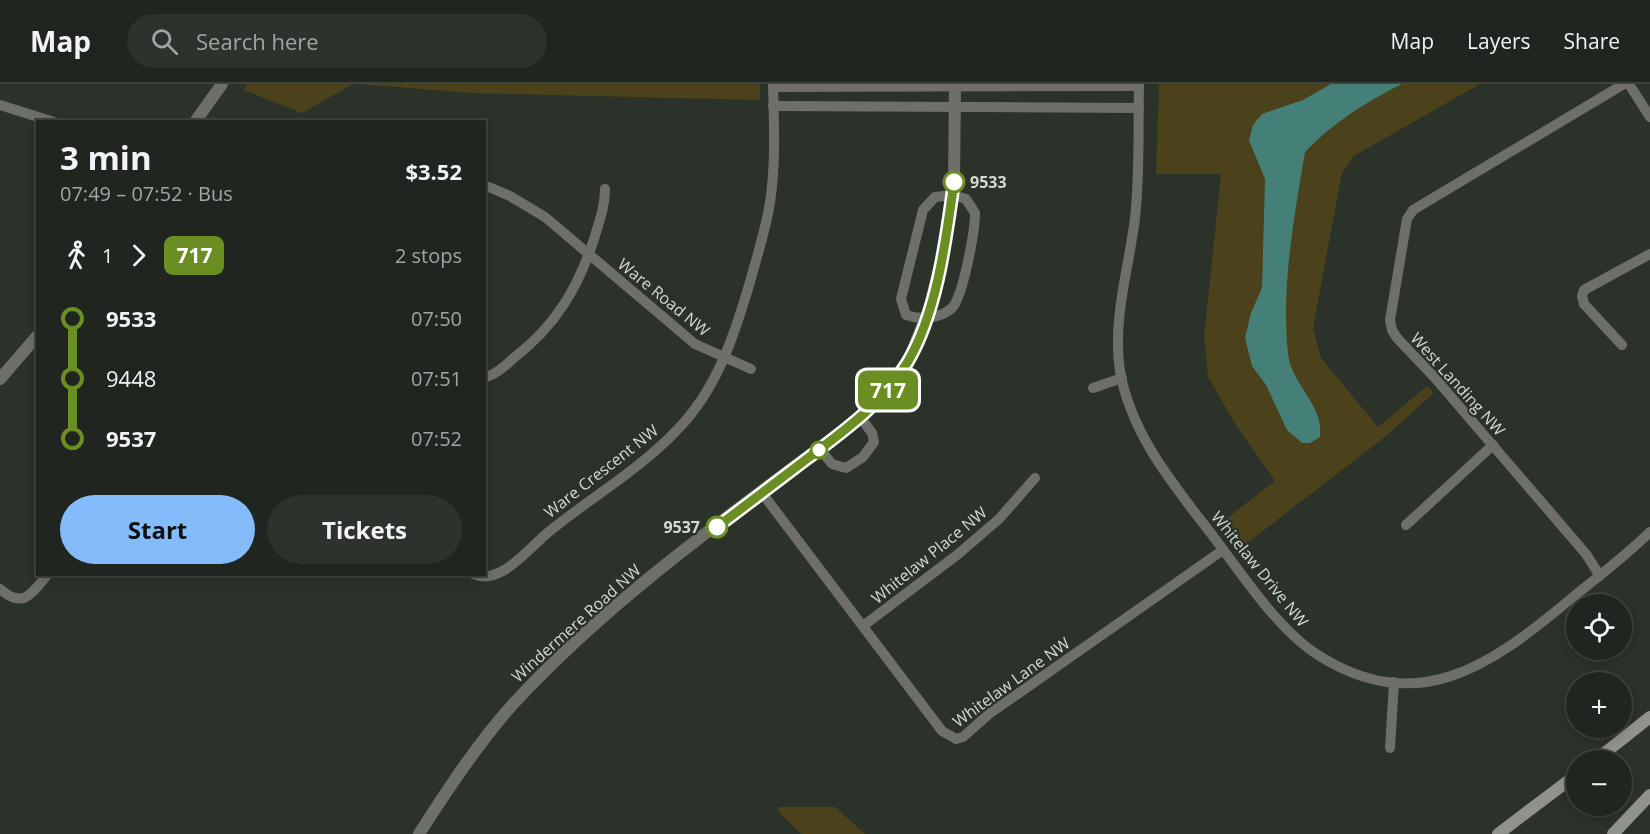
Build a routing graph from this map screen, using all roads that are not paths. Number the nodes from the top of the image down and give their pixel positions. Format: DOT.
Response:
graph roads {
  1 [pos="222,84"];
  2 [pos="1627,84"];
  3 [pos="955,85"];
  4 [pos="1139,85"];
  5 [pos="773,86"];
  6 [pos="0,105"];
  7 [pos="773,106"];
  8 [pos="955,107"];
  9 [pos="1139,108"];
  10 [pos="1650,117"];
  11 [pos="48,120"];
  12 [pos="196,120"];
  13 [pos="486,186"];
  14 [pos="605,189"];
  15 [pos="952,195"];
  16 [pos="589,254"];
  17 [pos="1650,254"];
  18 [pos="926,318"];
  19 [pos="36,337"];
  20 [pos="1622,345"];
  21 [pos="724,358"];
  22 [pos="751,369"];
  23 [pos="486,377"];
  24 [pos="1122,378"];
  25 [pos="0,380"];
  26 [pos="1094,388"];
  27 [pos="861,418"];
  28 [pos="1493,445"];
  29 [pos="820,449"];
  30 [pos="1035,478"];
  31 [pos="762,493"];
  32 [pos="1406,525"];
  33 [pos="1650,532"];
  34 [pos="1224,550"];
  35 [pos="46,576"];
  36 [pos="478,576"];
  37 [pos="1600,576"];
  38 [pos="0,589"];
  39 [pos="863,626"];
  40 [pos="1394,682"];
  41 [pos="1650,717"];
  42 [pos="1390,748"];
  43 [pos="1609,750"];
  44 [pos="1566,783"];
  45 [pos="1650,795"];
  46 [pos="418,834"];
  47 [pos="1498,834"];
  48 [pos="1613,834"];
  1 -- 12 [label="street"];
  2 -- 10 [label="street"];
  2 -- 28 [label="street, West Landing NW"];
  3 -- 4 [label="street"];
  3 -- 5 [label="street"];
  3 -- 8 [label="street, Windermere Road NW"];
  4 -- 9 [label="street, Whitelaw Drive NW"];
  5 -- 7 [label="street, Ware Crescent NW"];
  6 -- 11 [label="street"];
  7 -- 8 [label="street"];
  7 -- 21 [label="street, Ware Crescent NW"];
  8 -- 9 [label="street"];
  8 -- 15 [label="street, Windermere Road NW"];
  9 -- 24 [label="street, Whitelaw Drive NW"];
  13 -- 16 [label="street, Ware Road NW"];
  14 -- 16 [label="street"];
  15 -- 18 [label="street, Windermere Road NW"];
  15 -- 18 [label="street"];
  15 -- 18 [label="street"];
  16 -- 21 [label="street, Ware Road NW"];
  16 -- 23 [label="street"];
  17 -- 20 [label="street"];
  18 -- 27 [label="street, Windermere Road NW"];
  19 -- 25 [label="street"];
  21 -- 22 [label="street"];
  21 -- 36 [label="street, Ware Crescent NW"];
  24 -- 26 [label="street"];
  24 -- 34 [label="street, Whitelaw Drive NW"];
  27 -- 29 [label="street, Windermere Road NW"];
  27 -- 29 [label="street"];
  28 -- 32 [label="street"];
  28 -- 37 [label="street, West Landing NW"];
  29 -- 31 [label="street, Windermere Road NW"];
  30 -- 39 [label="street, Whitelaw Place NW"];
  31 -- 39 [label="street, Whitelaw Lane NW"];
  31 -- 46 [label="street, Windermere Road NW"];
  33 -- 37 [label="street, Whitelaw Drive NW"];
  34 -- 39 [label="street, Whitelaw Lane NW"];
  34 -- 40 [label="street, Whitelaw Drive NW"];
  35 -- 38 [label="street"];
  37 -- 40 [label="street, Whitelaw Drive NW"];
  40 -- 42 [label="street"];
  41 -- 43 [label="main road"];
  44 -- 47 [label="main road"];
  45 -- 48 [label="main road"];
}
